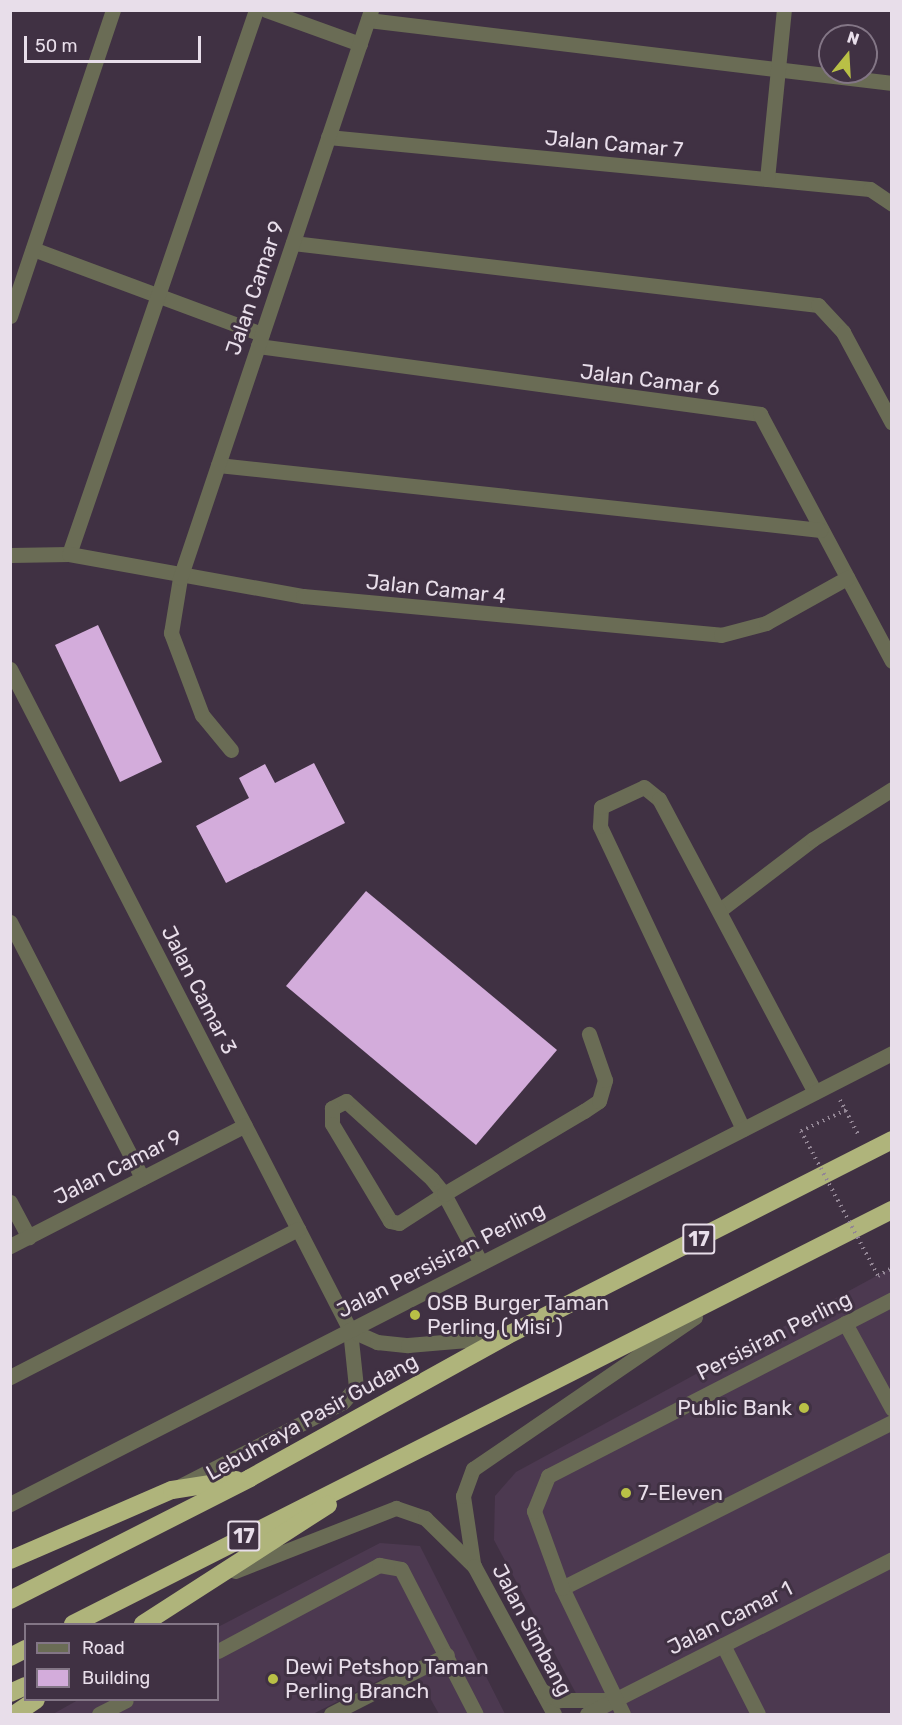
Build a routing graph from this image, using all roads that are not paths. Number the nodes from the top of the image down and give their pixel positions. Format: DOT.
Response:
graph roads {
  1 [pos="113,10"];
  2 [pos="256,10"];
  3 [pos="266,10"];
  4 [pos="784,10"];
  5 [pos="369,15"];
  6 [pos="360,44"];
  7 [pos="778,66"];
  8 [pos="891,83"];
  9 [pos="328,137"];
  10 [pos="767,179"];
  11 [pos="891,204"];
  12 [pos="293,243"];
  13 [pos="33,249"];
  14 [pos="15,284"];
  15 [pos="158,295"];
  16 [pos="10,316"];
  17 [pos="260,340"];
  18 [pos="891,423"];
  19 [pos="218,465"];
  20 [pos="821,530"];
  21 [pos="69,554"];
  22 [pos="10,555"];
  23 [pos="180,578"];
  24 [pos="847,578"];
  25 [pos="891,661"];
  26 [pos="10,669"];
  27 [pos="231,750"];
  28 [pos="891,789"];
  29 [pos="720,910"];
  30 [pos="10,922"];
  31 [pos="589,1034"];
  32 [pos="891,1053"];
  33 [pos="816,1092"];
  34 [pos="245,1125"];
  35 [pos="743,1129"];
  36 [pos="891,1140"];
  37 [pos="142,1178"];
  38 [pos="444,1194"];
  39 [pos="10,1202"];
  40 [pos="891,1210"];
  41 [pos="298,1229"];
  42 [pos="29,1237"];
  43 [pos="10,1246"];
  44 [pos="482,1263"];
  45 [pos="891,1299"];
  46 [pos="719,1300"];
  47 [pos="845,1323"];
  48 [pos="350,1330"];
  49 [pos="506,1336"];
  50 [pos="10,1377"];
  51 [pos="891,1409"];
  52 [pos="891,1422"];
  53 [pos="415,1448"];
  54 [pos="250,1478"];
  55 [pos="172,1490"];
  56 [pos="12,1500"];
  57 [pos="10,1560"];
  58 [pos="888,1561"];
  59 [pos="474,1566"];
  60 [pos="891,1577"];
  61 [pos="207,1583"];
  62 [pos="562,1588"];
  63 [pos="10,1600"];
  64 [pos="75,1623"];
  65 [pos="145,1623"];
  66 [pos="723,1645"];
  67 [pos="24,1650"];
  68 [pos="219,1650"];
  69 [pos="447,1655"];
  70 [pos="10,1657"];
  71 [pos="24,1687"];
  72 [pos="540,1689"];
  73 [pos="10,1693"];
  74 [pos="616,1700"];
  75 [pos="34,1701"];
  76 [pos="124,1701"];
  77 [pos="15,1714"];
  78 [pos="101,1714"];
  79 [pos="331,1714"];
  80 [pos="476,1714"];
  81 [pos="554,1714"];
  82 [pos="587,1714"];
  83 [pos="605,1714"];
  84 [pos="623,1714"];
  85 [pos="758,1714"];
  1 -- 13 [label="street"];
  2 -- 15 [label="street"];
  3 -- 6 [label="street"];
  4 -- 7 [label="street"];
  5 -- 6 [label="street, Jalan Camar 9"];
  5 -- 7 [label="street"];
  6 -- 9 [label="street, Jalan Camar 9"];
  7 -- 8 [label="street"];
  7 -- 10 [label="street"];
  9 -- 10 [label="street, Jalan Camar 7"];
  9 -- 12 [label="street, Jalan Camar 9"];
  10 -- 11 [label="street, Jalan Camar 7"];
  12 -- 17 [label="street, Jalan Camar 9"];
  12 -- 18 [label="street"];
  13 -- 14 [label="street"];
  13 -- 15 [label="street"];
  14 -- 16 [label="street"];
  15 -- 17 [label="street"];
  15 -- 21 [label="street"];
  17 -- 19 [label="street, Jalan Camar 9"];
  17 -- 20 [label="street, Jalan Camar 6"];
  19 -- 20 [label="street"];
  19 -- 23 [label="street, Jalan Camar 9"];
  20 -- 24 [label="street, Jalan Camar 6"];
  21 -- 22 [label="street, Jalan Camar 4"];
  21 -- 23 [label="street, Jalan Camar 4"];
  23 -- 24 [label="street, Jalan Camar 4"];
  23 -- 27 [label="street, Jalan Camar 9"];
  24 -- 25 [label="street, Jalan Camar 6"];
  26 -- 34 [label="street, Jalan Camar 3"];
  28 -- 29 [label="street"];
  29 -- 33 [label="street"];
  29 -- 35 [label="street"];
  30 -- 37 [label="street"];
  31 -- 38 [label="street"];
  32 -- 33 [label="street, Jalan Persisiran Perling"];
  33 -- 35 [label="street, Jalan Persisiran Perling"];
  34 -- 37 [label="street, Jalan Camar 9"];
  34 -- 41 [label="street, Jalan Camar 3"];
  35 -- 44 [label="street, Jalan Persisiran Perling"];
  36 -- 49 [label="highway, Lebuhraya Pasir Gudang / 17"];
  37 -- 42 [label="street, Jalan Camar 9"];
  38 -- 38 [label="street"];
  38 -- 44 [label="street"];
  39 -- 42 [label="street"];
  40 -- 46 [label="highway, 17"];
  41 -- 48 [label="street, Jalan Camar 3"];
  41 -- 50 [label="street"];
  42 -- 43 [label="street, Jalan Camar 9"];
  44 -- 48 [label="street, Jalan Persisiran Perling"];
  45 -- 47 [label="street, Persisiran Perling"];
  46 -- 53 [label="highway, 17"];
  46 -- 59 [label="street"];
  47 -- 51 [label="street"];
  47 -- 62 [label="street, Persisiran Perling"];
  48 -- 49 [label="street"];
  48 -- 55 [label="street"];
  48 -- 56 [label="street, Jalan Persisiran Perling"];
  49 -- 54 [label="highway, Lebuhraya Pasir Gudang / 17"];
  52 -- 62 [label="street"];
  53 -- 61 [label="highway"];
  53 -- 64 [label="highway, 17"];
  54 -- 55 [label="highway"];
  54 -- 63 [label="highway, Lebuhraya Pasir Gudang / 17"];
  55 -- 57 [label="highway"];
  58 -- 60 [label="street"];
  58 -- 66 [label="street, Jalan Camar 1"];
  59 -- 61 [label="street"];
  59 -- 72 [label="street, Jalan Simbang"];
  61 -- 65 [label="highway"];
  62 -- 74 [label="street"];
  66 -- 74 [label="street, Jalan Camar 1"];
  66 -- 85 [label="street"];
  67 -- 70 [label="highway"];
  68 -- 69 [label="street"];
  69 -- 79 [label="street"];
  69 -- 80 [label="street"];
  71 -- 73 [label="highway"];
  72 -- 74 [label="street"];
  72 -- 81 [label="street, Jalan Simbang"];
  74 -- 82 [label="street, Jalan Camar 1"];
  74 -- 83 [label="street"];
  74 -- 84 [label="street"];
  75 -- 77 [label="highway"];
  76 -- 78 [label="street"];
}
